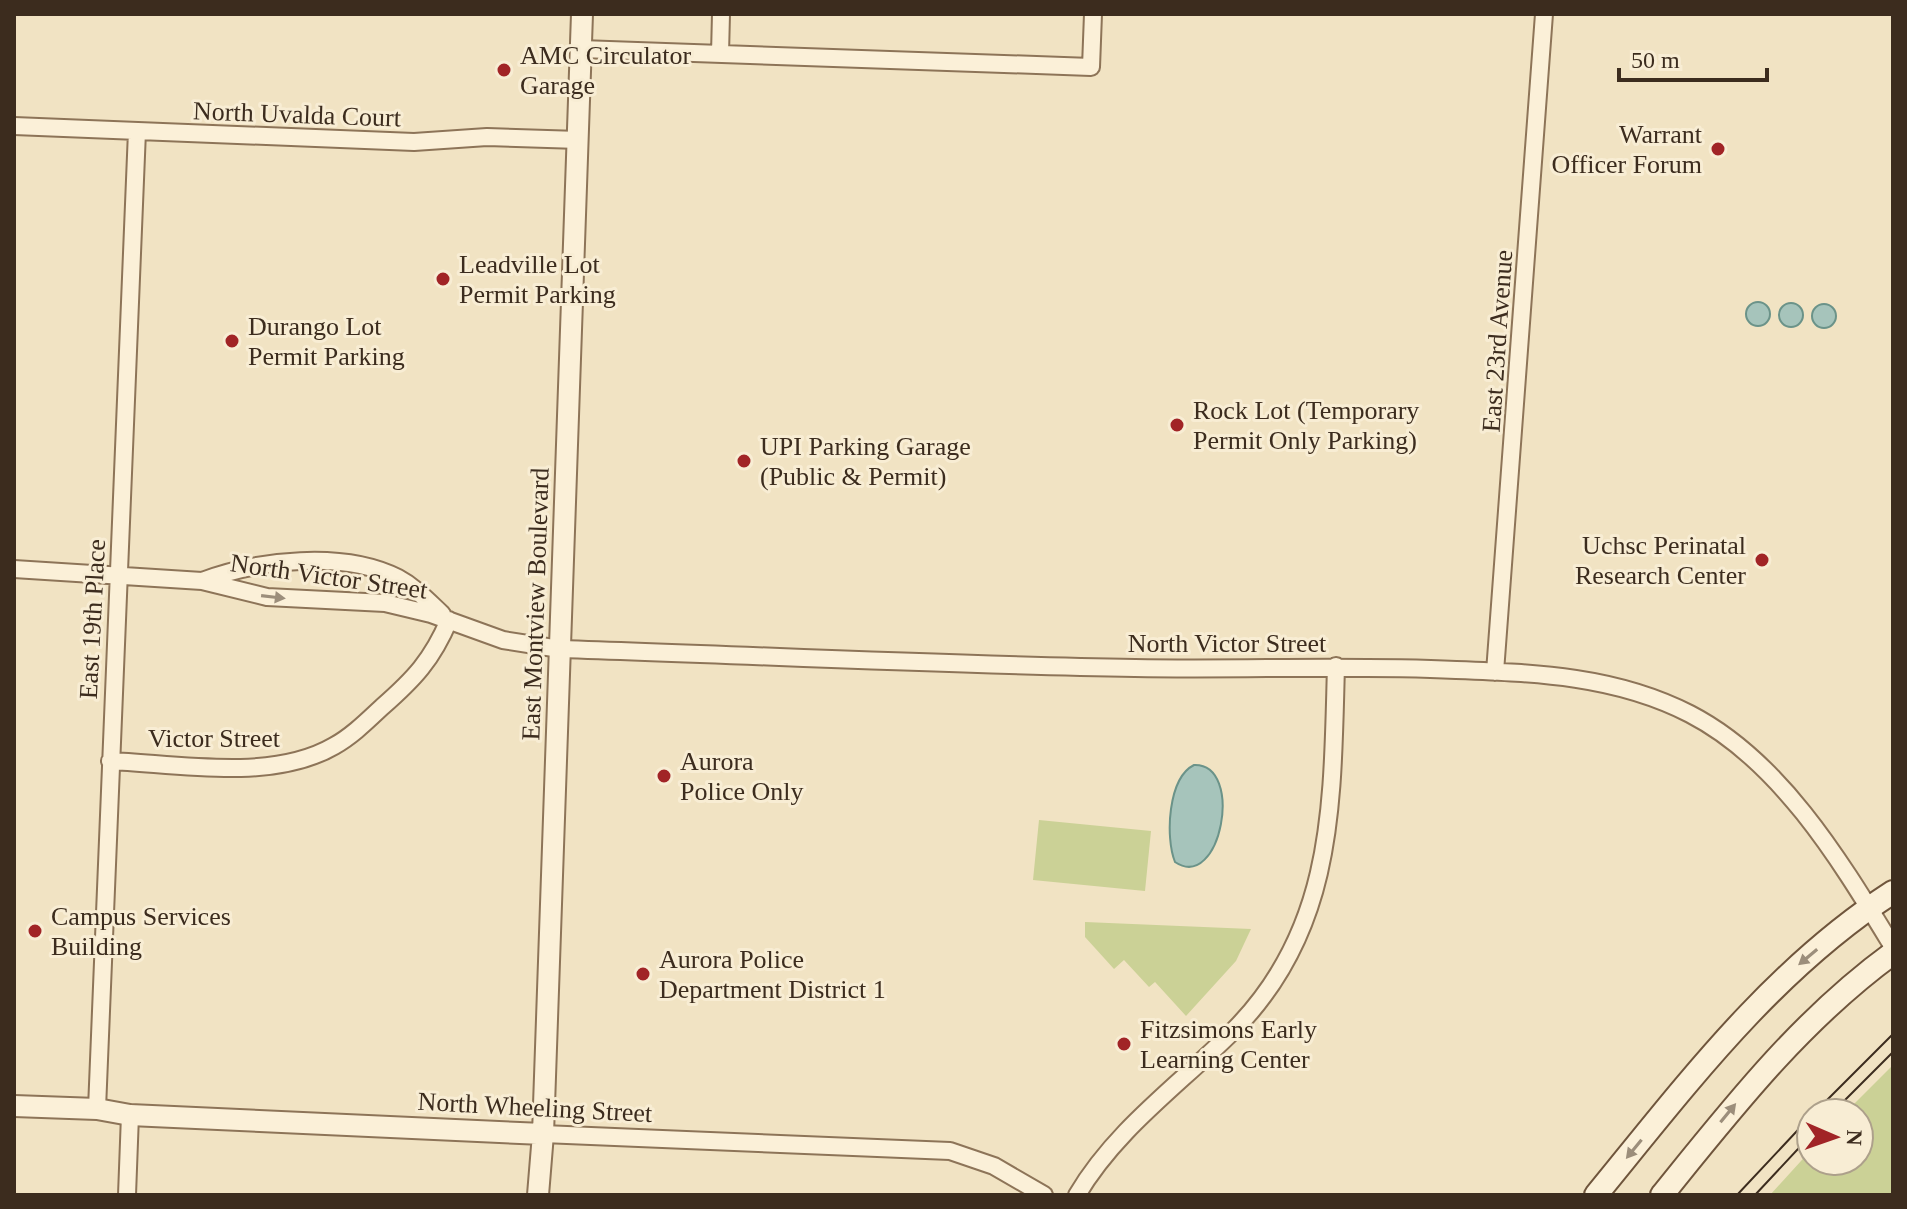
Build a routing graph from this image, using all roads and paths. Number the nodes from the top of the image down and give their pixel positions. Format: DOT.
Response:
graph roads {
  1 [pos="582,14"];
  2 [pos="721,14"];
  3 [pos="1093,14"];
  4 [pos="1544,14"];
  5 [pos="581,49"];
  6 [pos="720,54"];
  7 [pos="14,126"];
  8 [pos="137,131"];
  9 [pos="579,140"];
  10 [pos="14,569"];
  11 [pos="119,574"];
  12 [pos="202,581"];
  13 [pos="449,620"];
  14 [pos="560,649"];
  15 [pos="1336,666"];
  16 [pos="1495,672"];
  17 [pos="110,761"];
  18 [pos="1893,892"];
  19 [pos="1869,908"];
  20 [pos="1893,950"];
  21 [pos="14,1106"];
  22 [pos="97,1109"];
  23 [pos="130,1115"];
  24 [pos="543,1134"];
  25 [pos="127,1195"];
  26 [pos="538,1195"];
  27 [pos="1044,1195"];
  28 [pos="1077,1195"];
  29 [pos="1596,1195"];
  30 [pos="1662,1195"];
  1 -- 5 [label="street, East Montview Boulevard"];
  2 -- 6 [label="street"];
  3 -- 6 [label="street"];
  4 -- 16 [label="street, East 23rd Avenue"];
  5 -- 6 [label="street"];
  5 -- 9 [label="street, East Montview Boulevard"];
  7 -- 8 [label="street, North Uvalda Court"];
  8 -- 9 [label="street, North Uvalda Court"];
  8 -- 11 [label="street, East 19th Place"];
  9 -- 14 [label="street, East Montview Boulevard"];
  10 -- 11 [label="street, North Victor Street"];
  11 -- 12 [label="street, North Victor Street"];
  11 -- 17 [label="street, East 19th Place"];
  12 -- 13 [label="street, North Victor Street, one-way"];
  12 -- 13 [label="street, North Victor Street"];
  13 -- 14 [label="street, North Victor Street"];
  13 -- 17 [label="street, Victor Street"];
  14 -- 15 [label="street, North Victor Street"];
  14 -- 24 [label="street, East Montview Boulevard"];
  15 -- 16 [label="street, North Victor Street"];
  15 -- 28 [label="street"];
  16 -- 19 [label="street, North Victor Street"];
  17 -- 22 [label="street, East 19th Place"];
  18 -- 19 [label="main road"];
  19 -- 20 [label="street, North Victor Street"];
  19 -- 29 [label="main road, one-way"];
  30 -- 20 [label="main road, one-way"];
  21 -- 22 [label="street, North Wheeling Street"];
  22 -- 23 [label="street, North Wheeling Street"];
  23 -- 24 [label="street, North Wheeling Street"];
  23 -- 25 [label="street"];
  24 -- 26 [label="street, East Montview Boulevard"];
  24 -- 27 [label="street, North Wheeling Street"];
}
